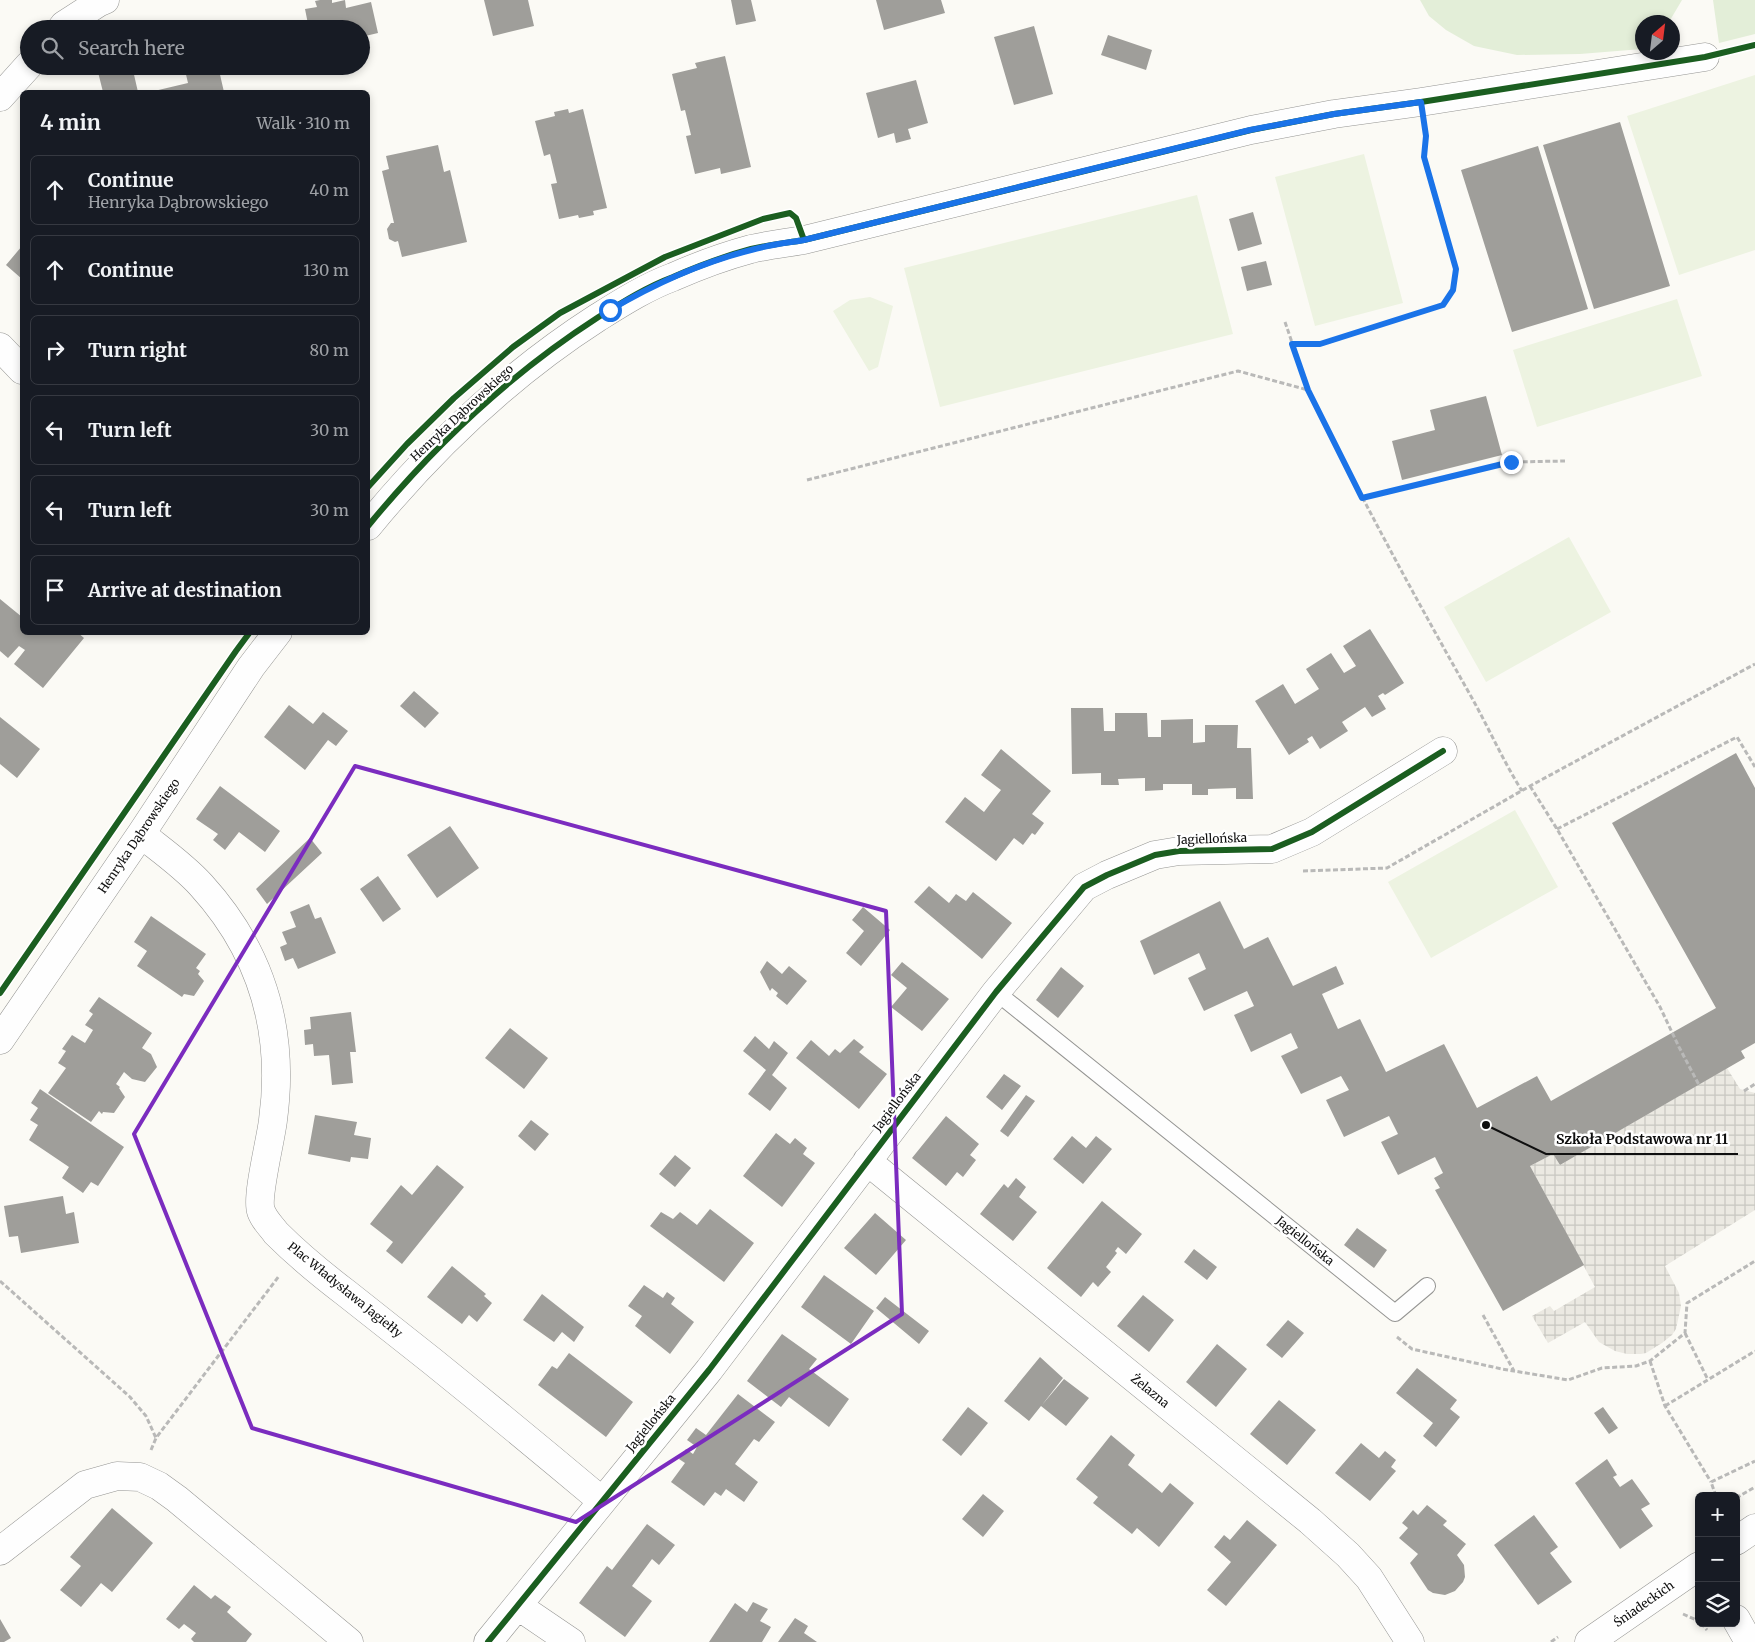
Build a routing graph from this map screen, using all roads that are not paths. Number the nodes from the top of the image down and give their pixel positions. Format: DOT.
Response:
graph roads {
  1 [pos="104,0"];
  2 [pos="73,20"];
  3 [pos="1705,57"];
  4 [pos="20,75"];
  5 [pos="0,98"];
  6 [pos="0,347"];
  7 [pos="20,368"];
  8 [pos="370,524"];
  9 [pos="276,635"];
  10 [pos="1443,752"];
  11 [pos="141,834"];
  12 [pos="996,992"];
  13 [pos="0,1040"];
  14 [pos="867,1162"];
  15 [pos="1427,1286"];
  16 [pos="602,1501"];
  17 [pos="1755,1528"];
  18 [pos="1740,1538"];
  19 [pos="0,1551"];
  20 [pos="1695,1569"];
  21 [pos="518,1606"];
  22 [pos="1740,1626"];
  23 [pos="349,1642"];
  24 [pos="488,1642"];
  25 [pos="571,1642"];
  26 [pos="1410,1642"];
  27 [pos="1589,1642"];
  28 [pos="1749,1642"];
  1 -- 2 [label="street"];
  3 -- 8 [label="street, Henryka Dąbrowskiego"];
  4 -- 5 [label="street"];
  6 -- 7 [label="street"];
  9 -- 11 [label="street, Henryka Dąbrowskiego"];
  10 -- 12 [label="street, Jagiellońska"];
  11 -- 13 [label="street, Henryka Dąbrowskiego"];
  11 -- 16 [label="street, Plac Władysława Jagiełły"];
  12 -- 14 [label="street, Jagiellońska"];
  12 -- 15 [label="lane, Jagiellońska"];
  14 -- 16 [label="street, Jagiellońska"];
  14 -- 26 [label="street, Żelazna"];
  16 -- 21 [label="street, Jagiellońska"];
  17 -- 18 [label="street"];
  19 -- 23 [label="street"];
  20 -- 27 [label="street, Śniadeckich"];
  21 -- 24 [label="street, Jagiellońska"];
  21 -- 25 [label="street"];
  22 -- 28 [label="street"];
}
